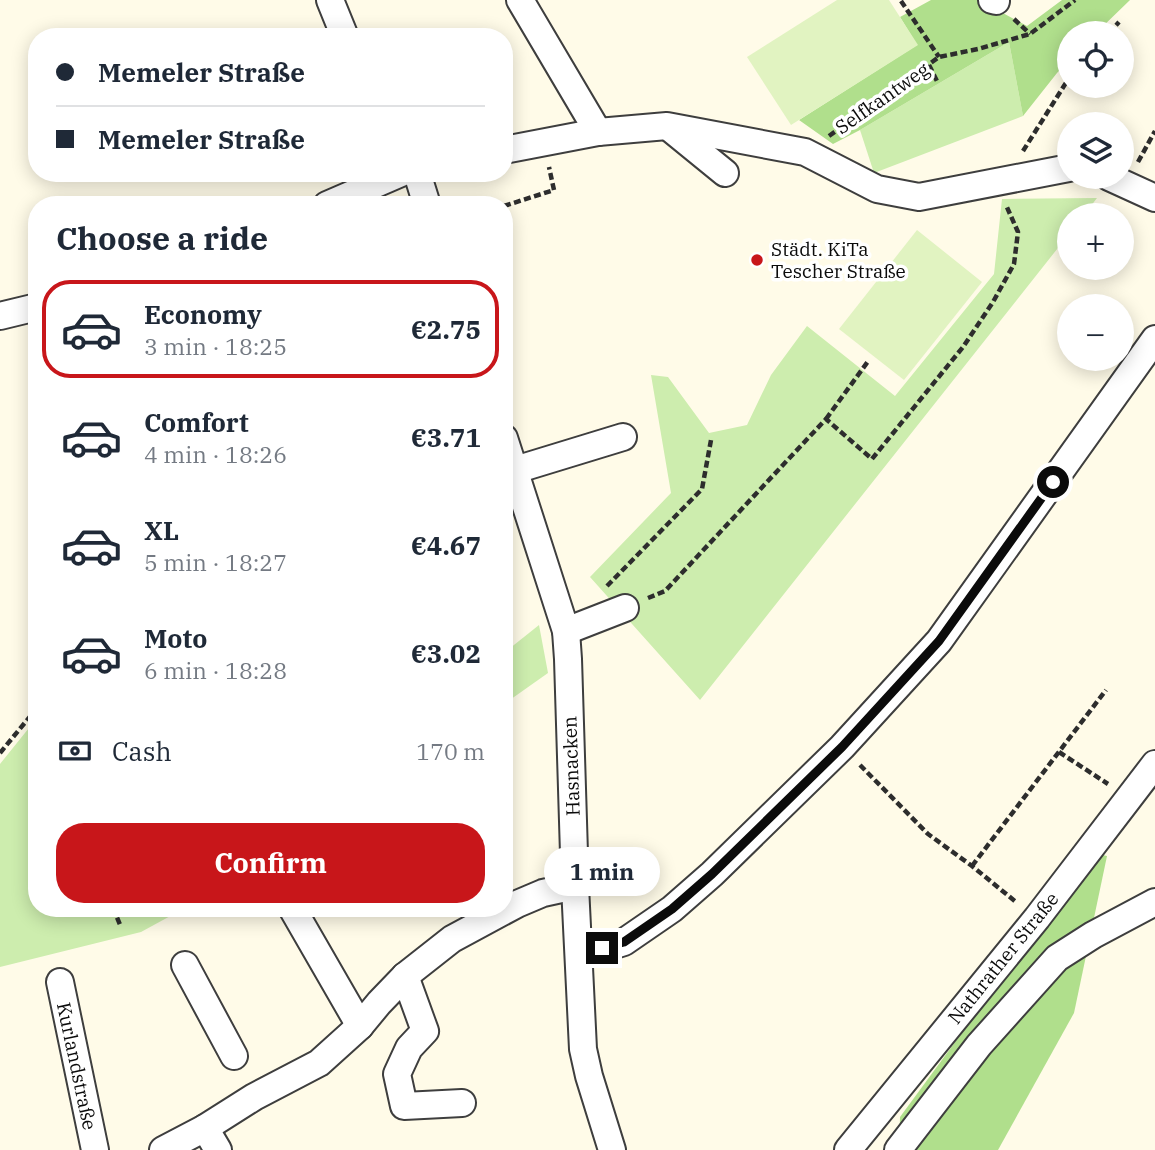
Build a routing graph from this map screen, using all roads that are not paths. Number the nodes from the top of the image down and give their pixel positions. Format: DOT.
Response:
graph roads {
  1 [pos="330,0"];
  2 [pos="526,2"];
  3 [pos="341,28"];
  4 [pos="667,125"];
  5 [pos="598,132"];
  6 [pos="513,148"];
  7 [pos="1057,171"];
  8 [pos="725,173"];
  9 [pos="380,182"];
  10 [pos="1134,183"];
  11 [pos="348,196"];
  12 [pos="1155,198"];
  13 [pos="28,309"];
  14 [pos="0,316"];
  15 [pos="1155,339"];
  16 [pos="623,437"];
  17 [pos="513,468"];
  18 [pos="514,471"];
  19 [pos="625,608"];
  20 [pos="566,631"];
  21 [pos="1155,764"];
  22 [pos="575,886"];
  23 [pos="1155,902"];
  24 [pos="513,906"];
  25 [pos="297,917"];
  26 [pos="493,917"];
  27 [pos="579,951"];
  28 [pos="185,965"];
  29 [pos="405,976"];
  30 [pos="60,982"];
  31 [pos="360,1026"];
  32 [pos="234,1056"];
  33 [pos="462,1103"];
  34 [pos="211,1139"];
  35 [pos="95,1150"];
  36 [pos="163,1150"];
  37 [pos="612,1150"];
  38 [pos="848,1150"];
  39 [pos="898,1150"];
  1 -- 3 [label="street"];
  2 -- 5 [label="street"];
  4 -- 5 [label="street"];
  4 -- 7 [label="street"];
  4 -- 8 [label="street"];
  5 -- 6 [label="street"];
  9 -- 11 [label="street"];
  10 -- 12 [label="street"];
  13 -- 14 [label="street"];
  15 -- 27 [label="street"];
  16 -- 18 [label="street"];
  17 -- 18 [label="street, Hasnacken"];
  18 -- 20 [label="street, Hasnacken"];
  19 -- 20 [label="street"];
  20 -- 22 [label="street, Hasnacken"];
  21 -- 38 [label="street, Nathrather Straße"];
  22 -- 24 [label="street"];
  22 -- 27 [label="street, Hasnacken"];
  23 -- 39 [label="street"];
  25 -- 31 [label="street"];
  26 -- 29 [label="street"];
  27 -- 37 [label="street, Hasnacken"];
  28 -- 32 [label="street"];
  29 -- 31 [label="street"];
  29 -- 33 [label="street"];
  30 -- 35 [label="street, Kurlandstraße"];
  31 -- 34 [label="street"];
  34 -- 36 [label="street"];
}
